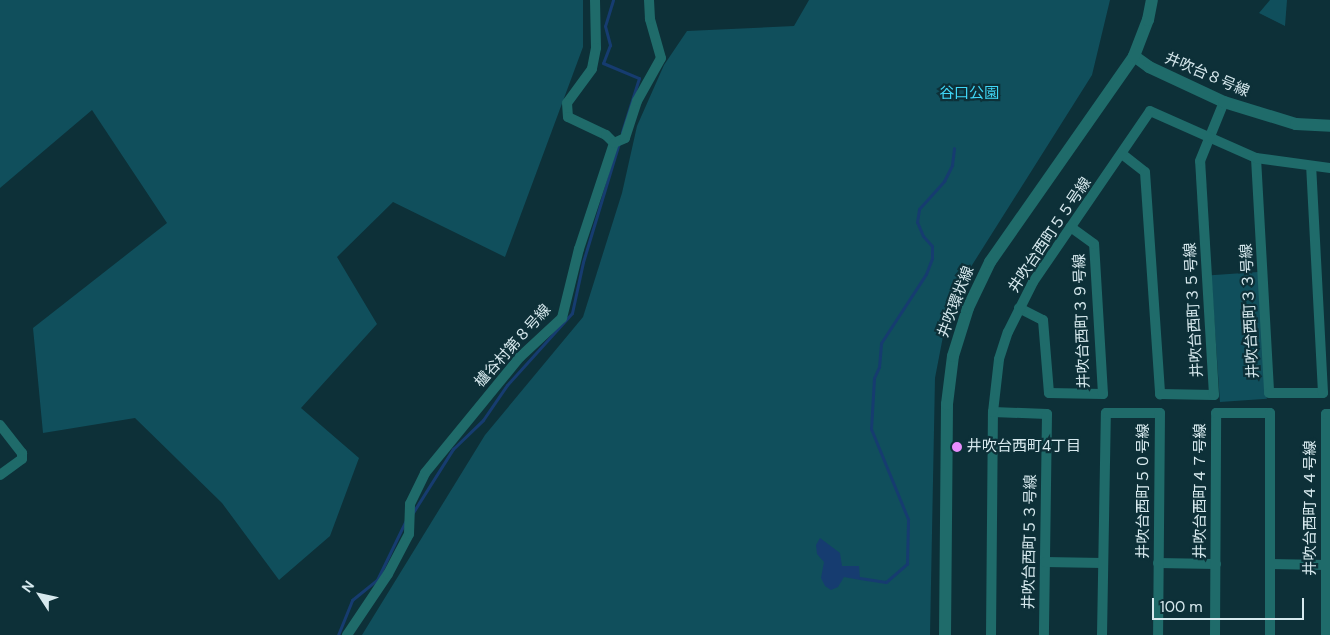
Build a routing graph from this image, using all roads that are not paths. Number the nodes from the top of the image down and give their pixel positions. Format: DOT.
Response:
graph roads {
  1 [pos="595,0"];
  2 [pos="649,0"];
  3 [pos="1152,0"];
  4 [pos="1134,56"];
  5 [pos="1224,102"];
  6 [pos="1330,126"];
  7 [pos="1208,140"];
  8 [pos="618,141"];
  9 [pos="1122,154"];
  10 [pos="1256,158"];
  11 [pos="1312,168"];
  12 [pos="1330,168"];
  13 [pos="1071,227"];
  14 [pos="1019,308"];
  15 [pos="993,412"];
  16 [pos="1330,414"];
  17 [pos="0,426"];
  18 [pos="0,475"];
  19 [pos="1045,562"];
  20 [pos="1103,563"];
  21 [pos="1158,563"];
  22 [pos="1216,564"];
  23 [pos="1270,564"];
  24 [pos="1326,565"];
  25 [pos="348,635"];
  26 [pos="945,635"];
  27 [pos="991,635"];
  28 [pos="1044,635"];
  29 [pos="1102,635"];
  30 [pos="1158,635"];
  31 [pos="1215,635"];
  32 [pos="1270,635"];
  33 [pos="1326,635"];
  1 -- 8 [label="street"];
  2 -- 8 [label="street, 櫨谷村第８号線"];
  3 -- 4 [label="street, 井吹環状線"];
  4 -- 5 [label="street, 井吹台８号線"];
  4 -- 26 [label="street, 井吹環状線"];
  5 -- 6 [label="street, 井吹台８号線"];
  5 -- 7 [label="street, 井吹台西町３５号線"];
  7 -- 9 [label="street, 井吹台西町５５号線"];
  7 -- 9 [label="street, 井吹台西町３５号線"];
  7 -- 10 [label="street, 井吹台西町５５号線"];
  8 -- 25 [label="street, 櫨谷村第８号線"];
  9 -- 13 [label="street, 井吹台西町５５号線"];
  10 -- 11 [label="street, 井吹台西町５５号線"];
  10 -- 11 [label="street, 井吹台西町３３号線"];
  11 -- 12 [label="street, 井吹台西町５５号線"];
  13 -- 14 [label="street, 井吹台西町５５号線"];
  13 -- 14 [label="street, 井吹台西町３９号線"];
  14 -- 15 [label="street, 井吹台西町５５号線"];
  15 -- 19 [label="street, 井吹台西町５３号線"];
  15 -- 27 [label="street, 井吹台西町５５号線"];
  16 -- 24 [label="street, 井吹台西町４４号線"];
  17 -- 18 [label="street"];
  19 -- 20 [label="street"];
  19 -- 28 [label="street, 井吹台西町５３号線"];
  20 -- 21 [label="street, 井吹台西町５０号線"];
  20 -- 29 [label="street, 井吹台西町５０号線"];
  21 -- 22 [label="street"];
  21 -- 30 [label="street, 井吹台西町５０号線"];
  22 -- 23 [label="street, 井吹台西町４７号線"];
  22 -- 31 [label="street, 井吹台西町４７号線"];
  23 -- 24 [label="street"];
  23 -- 32 [label="street, 井吹台西町４７号線"];
  24 -- 33 [label="street, 井吹台西町４４号線"];
}
